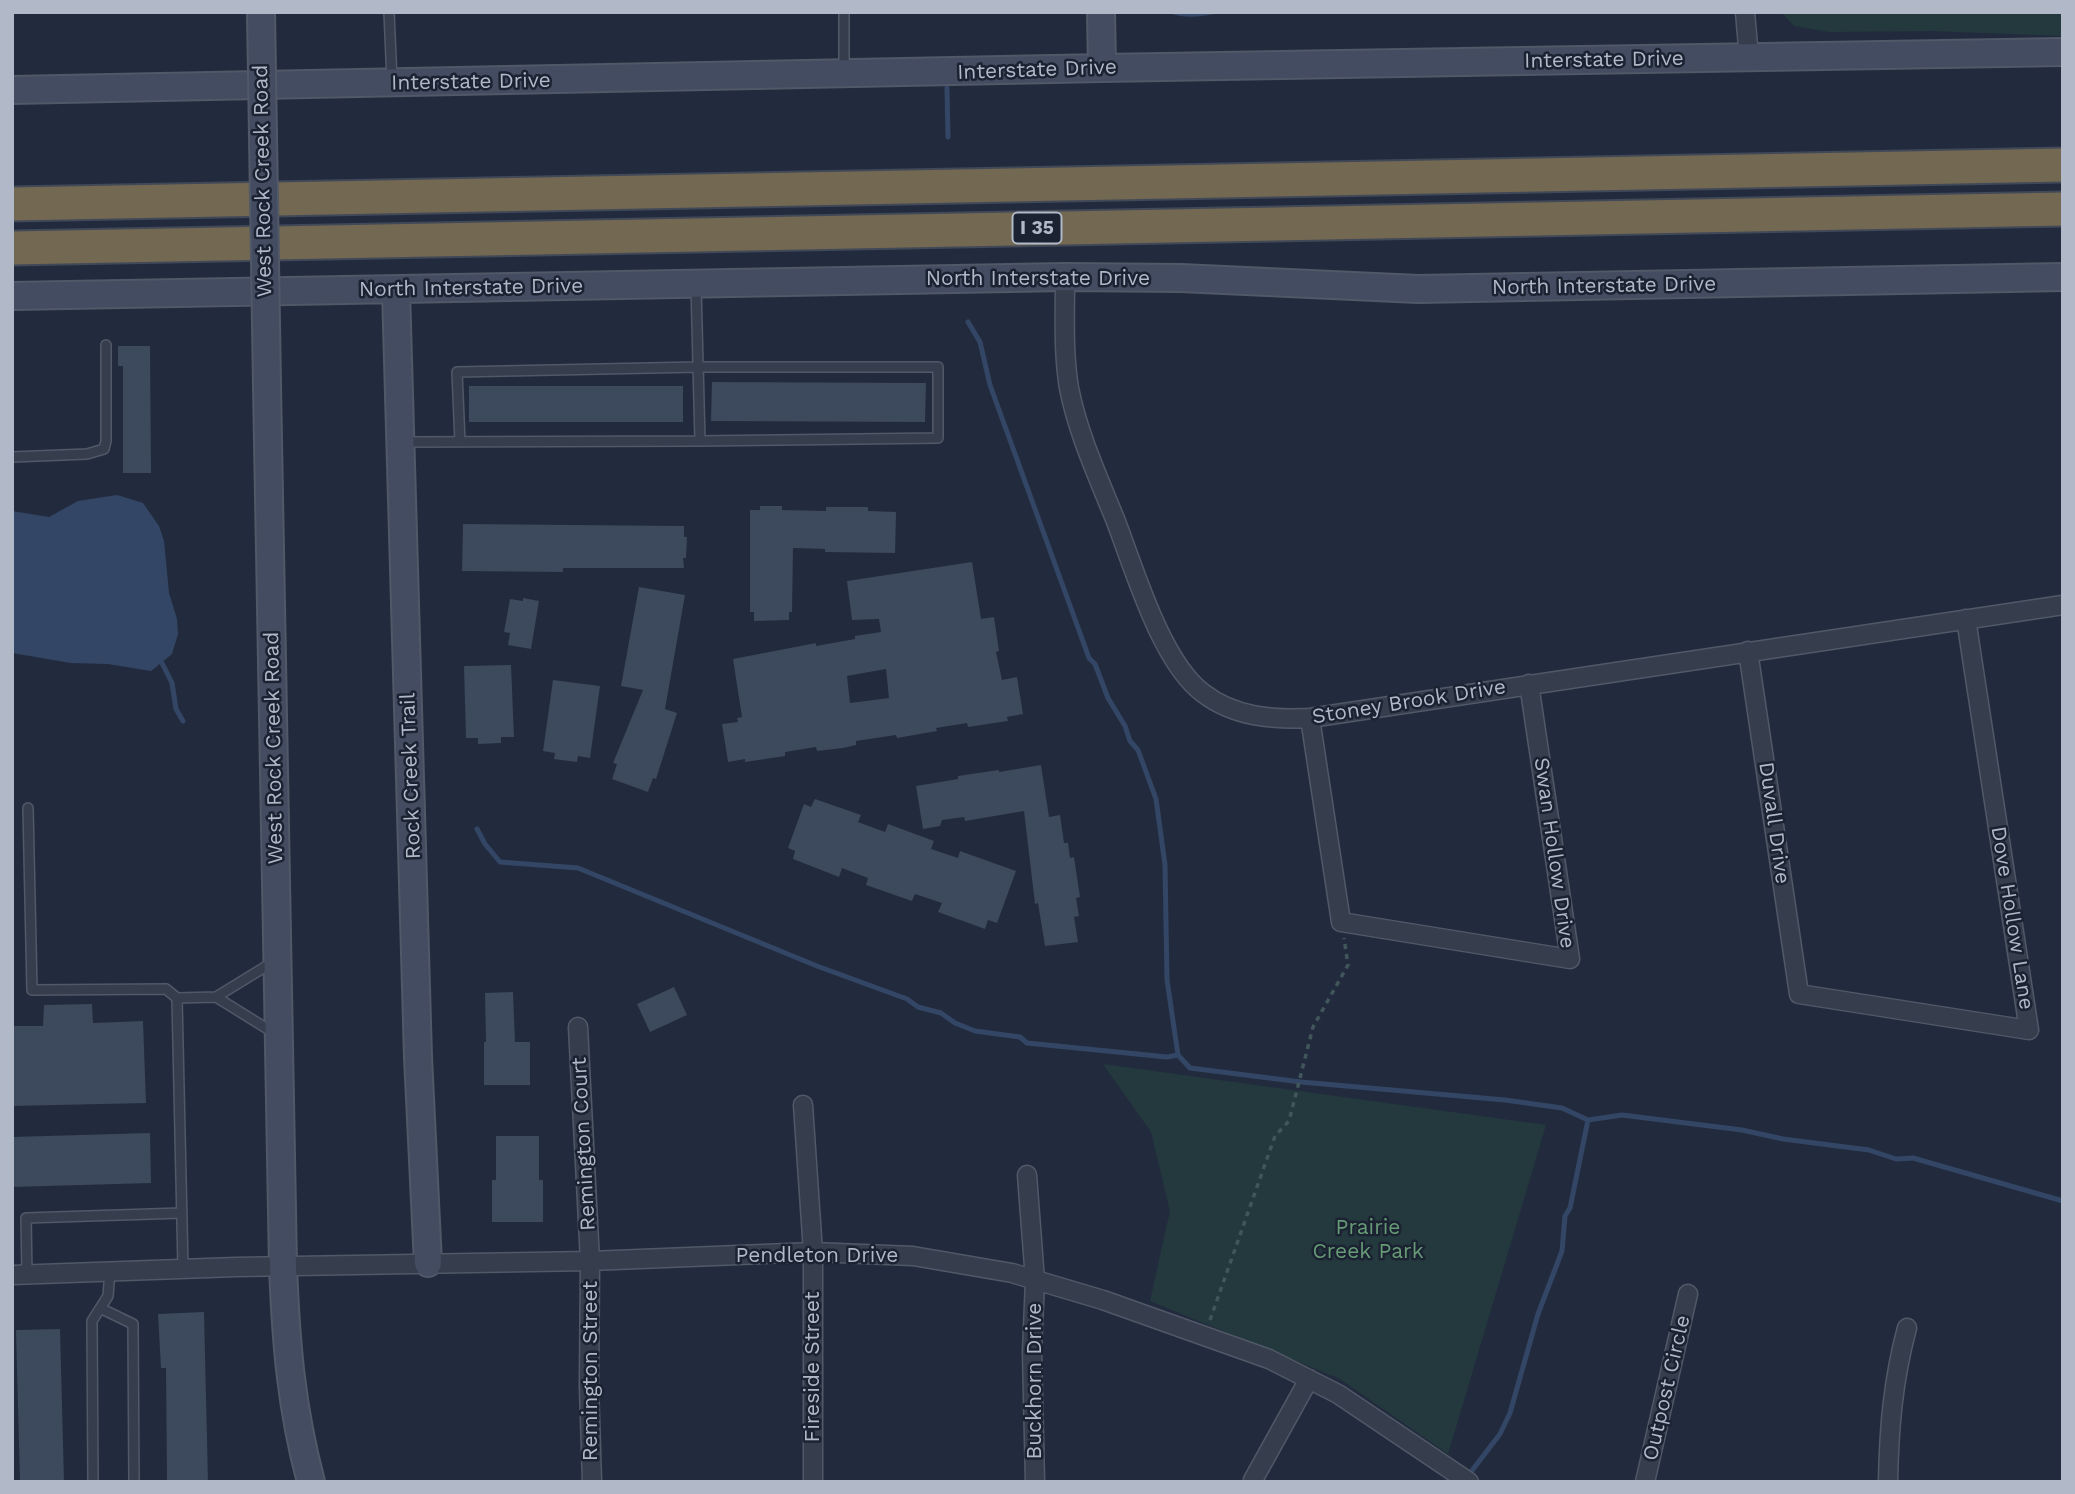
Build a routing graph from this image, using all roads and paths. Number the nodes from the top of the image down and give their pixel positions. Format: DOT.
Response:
graph roads {
  1 [pos="261,12"];
  2 [pos="389,12"];
  3 [pos="844,12"];
  4 [pos="1101,12"];
  5 [pos="1745,12"];
  6 [pos="2063,52"];
  7 [pos="1749,58"];
  8 [pos="1102,68"];
  9 [pos="844,74"];
  10 [pos="392,83"];
  11 [pos="12,90"];
  12 [pos="2063,166"];
  13 [pos="12,204"];
  14 [pos="2063,209"];
  15 [pos="12,248"];
  16 [pos="1065,277"];
  17 [pos="2063,278"];
  18 [pos="696,284"];
  19 [pos="396,290"];
  20 [pos="12,296"];
  21 [pos="106,345"];
  22 [pos="698,368"];
  23 [pos="700,441"];
  24 [pos="400,442"];
  25 [pos="460,442"];
  26 [pos="12,457"];
  27 [pos="2063,605"];
  28 [pos="1966,619"];
  29 [pos="1748,651"];
  30 [pos="1529,684"];
  31 [pos="1310,718"];
  32 [pos="28,808"];
  33 [pos="1341,922"];
  34 [pos="278,959"];
  35 [pos="1800,994"];
  36 [pos="177,998"];
  37 [pos="216,998"];
  38 [pos="578,1027"];
  39 [pos="279,1036"];
  40 [pos="803,1105"];
  41 [pos="1027,1175"];
  42 [pos="182,1213"];
  43 [pos="813,1252"];
  44 [pos="590,1261"];
  45 [pos="428,1263"];
  46 [pos="283,1266"];
  47 [pos="183,1268"];
  48 [pos="110,1271"];
  49 [pos="20,1275"];
  50 [pos="1035,1280"];
  51 [pos="1688,1294"];
  52 [pos="102,1309"];
  53 [pos="1907,1328"];
  54 [pos="1205,1336"];
  55 [pos="1309,1379"];
  56 [pos="1462,1477"];
  57 [pos="1253,1480"];
  58 [pos="93,1482"];
  59 [pos="134,1482"];
  60 [pos="311,1482"];
  61 [pos="592,1482"];
  62 [pos="813,1482"];
  63 [pos="1035,1482"];
  64 [pos="1645,1482"];
  65 [pos="1888,1482"];
  1 -- 34 [label="street, West Rock Creek Road, bridge"];
  2 -- 10 [label="lane"];
  3 -- 9 [label="lane"];
  4 -- 8 [label="street"];
  5 -- 7 [label="street"];
  6 -- 7 [label="street, Interstate Drive"];
  7 -- 8 [label="street, Interstate Drive"];
  8 -- 9 [label="street, Interstate Drive"];
  9 -- 10 [label="street, Interstate Drive"];
  10 -- 11 [label="street, Interstate Drive"];
  12 -- 13 [label="highway, I 35"];
  14 -- 15 [label="highway, I 35"];
  16 -- 17 [label="street, North Interstate Drive"];
  16 -- 18 [label="street, North Interstate Drive"];
  16 -- 31 [label="street, Stoney Brook Drive"];
  18 -- 19 [label="street, North Interstate Drive"];
  18 -- 22 [label="lane"];
  19 -- 20 [label="street, North Interstate Drive"];
  19 -- 24 [label="street, Rock Creek Trail"];
  21 -- 26 [label="lane"];
  22 -- 23 [label="lane"];
  22 -- 23 [label="lane"];
  22 -- 25 [label="lane"];
  23 -- 25 [label="lane"];
  24 -- 25 [label="lane"];
  24 -- 45 [label="street, Rock Creek Trail"];
  27 -- 28 [label="street, Stoney Brook Drive"];
  28 -- 29 [label="street, Stoney Brook Drive"];
  28 -- 35 [label="street, Dove Hollow Lane"];
  29 -- 30 [label="street, Stoney Brook Drive"];
  29 -- 35 [label="street, Duvall Drive"];
  30 -- 31 [label="street, Stoney Brook Drive"];
  30 -- 33 [label="street, Swan Hollow Drive"];
  31 -- 33 [label="street"];
  32 -- 36 [label="lane"];
  33 -- 54 [label="path"];
  34 -- 37 [label="lane"];
  34 -- 39 [label="street, West Rock Creek Road"];
  36 -- 37 [label="lane"];
  36 -- 42 [label="lane"];
  37 -- 39 [label="lane"];
  38 -- 44 [label="street, Remington Court"];
  39 -- 46 [label="street, West Rock Creek Road"];
  40 -- 43 [label="street, Fireside Street"];
  41 -- 50 [label="street, Buckhorn Drive"];
  42 -- 47 [label="lane"];
  42 -- 49 [label="lane"];
  43 -- 44 [label="street, Pendleton Drive"];
  43 -- 50 [label="street, Pendleton Drive"];
  43 -- 62 [label="street, Fireside Street"];
  44 -- 45 [label="street, Pendleton Drive"];
  44 -- 61 [label="street, Remington Street"];
  45 -- 46 [label="street, Pendleton Drive"];
  46 -- 47 [label="street, Pendleton Drive"];
  46 -- 60 [label="street, West Rock Creek Road"];
  47 -- 48 [label="street, Pendleton Drive"];
  48 -- 49 [label="street, Pendleton Drive"];
  48 -- 52 [label="lane"];
  50 -- 54 [label="street, Pendleton Drive"];
  50 -- 63 [label="street, Buckhorn Drive"];
  51 -- 64 [label="street, Outpost Circle"];
  52 -- 58 [label="lane"];
  52 -- 59 [label="lane"];
  53 -- 65 [label="street"];
  54 -- 55 [label="street, Pendleton Drive"];
  55 -- 56 [label="street, Pendleton Drive"];
  55 -- 57 [label="street"];
}
